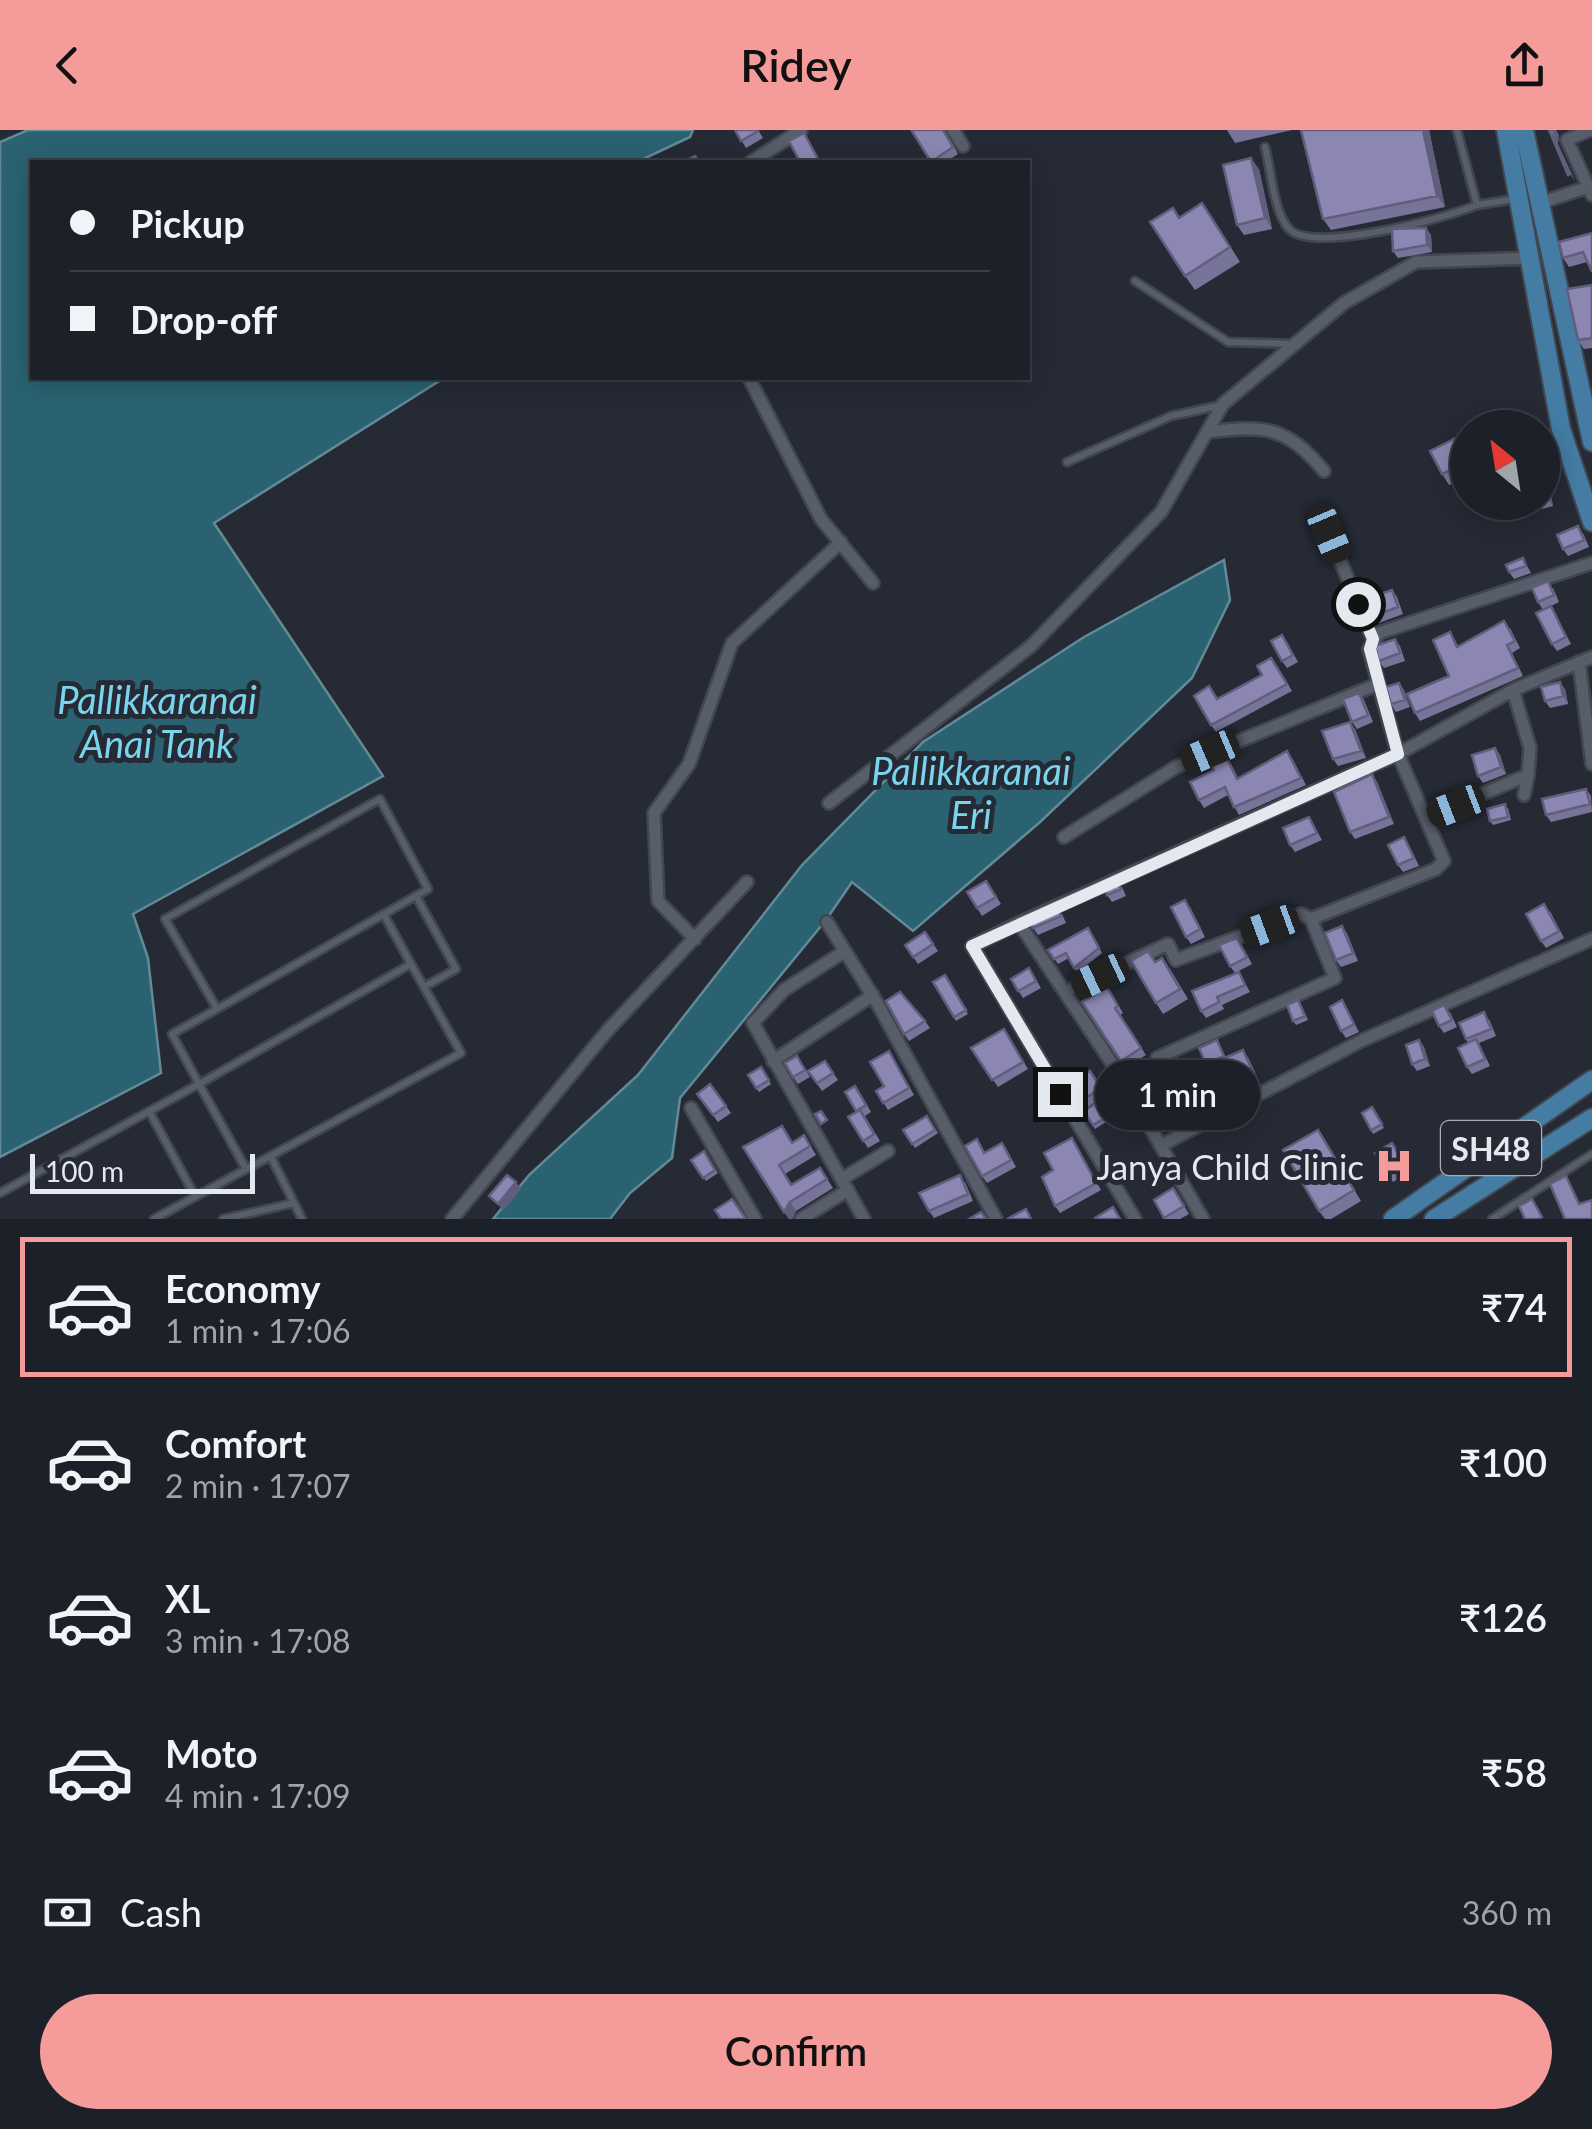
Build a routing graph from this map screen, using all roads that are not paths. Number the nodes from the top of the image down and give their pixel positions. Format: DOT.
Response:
graph roads {
  1 [pos="801,130"];
  2 [pos="953,130"];
  3 [pos="1456,130"];
  4 [pos="1506,130"];
  5 [pos="1524,130"];
  6 [pos="1590,130"];
  7 [pos="963,146"];
  8 [pos="1265,147"];
  9 [pos="754,160"];
  10 [pos="1590,192"];
  11 [pos="1519,199"];
  12 [pos="1540,203"];
  13 [pos="1477,205"];
  14 [pos="1531,258"];
  15 [pos="1134,280"];
  16 [pos="1295,344"];
  17 [pos="749,380"];
  18 [pos="1223,404"];
  19 [pos="1590,431"];
  20 [pos="1208,432"];
  21 [pos="1067,462"];
  22 [pos="1324,471"];
  23 [pos="1592,522"];
  24 [pos="1329,534"];
  25 [pos="841,542"];
  26 [pos="1592,563"];
  27 [pos="873,583"];
  28 [pos="1373,639"];
  29 [pos="1592,657"];
  30 [pos="1578,662"];
  31 [pos="1378,684"];
  32 [pos="1513,690"];
  33 [pos="1398,754"];
  34 [pos="1592,764"];
  35 [pos="1528,774"];
  36 [pos="1524,795"];
  37 [pos="829,802"];
  38 [pos="1427,817"];
  39 [pos="1064,837"];
  40 [pos="747,882"];
  41 [pos="416,896"];
  42 [pos="384,914"];
  43 [pos="1311,919"];
  44 [pos="828,922"];
  45 [pos="1019,922"];
  46 [pos="695,939"];
  47 [pos="1592,939"];
  48 [pos="845,951"];
  49 [pos="411,964"];
  50 [pos="424,987"];
  51 [pos="1067,991"];
  52 [pos="873,995"];
  53 [pos="217,1008"];
  54 [pos="1157,1058"];
  55 [pos="772,1061"];
  56 [pos="1592,1080"];
  57 [pos="199,1084"];
  58 [pos="691,1108"];
  59 [pos="149,1112"];
  60 [pos="1592,1118"];
  61 [pos="1162,1145"];
  62 [pos="888,1152"];
  63 [pos="1592,1154"];
  64 [pos="270,1157"];
  65 [pos="246,1168"];
  66 [pos="845,1184"];
  67 [pos="0,1193"];
  68 [pos="196,1196"];
  69 [pos="294,1203"];
  70 [pos="160,1218"];
  71 [pos="222,1219"];
  72 [pos="302,1219"];
  73 [pos="452,1219"];
  74 [pos="755,1219"];
  75 [pos="801,1219"];
  76 [pos="864,1219"];
  77 [pos="996,1219"];
  78 [pos="1135,1219"];
  79 [pos="1203,1219"];
  80 [pos="1393,1219"];
  81 [pos="1434,1219"];
  82 [pos="1492,1219"];
  1 -- 9 [label="street"];
  2 -- 7 [label="street"];
  3 -- 13 [label="lane"];
  4 -- 11 [label="main road"];
  5 -- 12 [label="main road"];
  6 -- 10 [label="street"];
  8 -- 13 [label="lane"];
  10 -- 12 [label="street"];
  11 -- 13 [label="lane"];
  11 -- 14 [label="main road"];
  12 -- 19 [label="main road"];
  14 -- 16 [label="street"];
  14 -- 23 [label="main road"];
  15 -- 16 [label="lane"];
  16 -- 18 [label="street"];
  17 -- 25 [label="street"];
  18 -- 20 [label="street"];
  18 -- 21 [label="lane"];
  20 -- 22 [label="street"];
  20 -- 37 [label="street"];
  24 -- 28 [label="street"];
  25 -- 27 [label="street"];
  25 -- 46 [label="street"];
  26 -- 28 [label="street"];
  28 -- 31 [label="street"];
  29 -- 30 [label="street"];
  30 -- 32 [label="street"];
  30 -- 34 [label="street"];
  31 -- 33 [label="street"];
  31 -- 39 [label="street"];
  32 -- 33 [label="street"];
  32 -- 35 [label="street"];
  33 -- 38 [label="street"];
  33 -- 45 [label="street"];
  35 -- 36 [label="street"];
  35 -- 38 [label="street"];
  38 -- 43 [label="street"];
  40 -- 46 [label="street"];
  41 -- 42 [label="lane"];
  41 -- 50 [label="lane"];
  41 -- 53 [label="lane"];
  42 -- 49 [label="lane"];
  42 -- 53 [label="lane"];
  43 -- 51 [label="street"];
  43 -- 54 [label="street"];
  44 -- 48 [label="street"];
  45 -- 51 [label="street"];
  45 -- 78 [label="street"];
  46 -- 73 [label="street"];
  47 -- 61 [label="street"];
  48 -- 52 [label="street"];
  48 -- 55 [label="street"];
  49 -- 50 [label="lane"];
  49 -- 57 [label="lane"];
  50 -- 64 [label="lane"];
  51 -- 61 [label="street"];
  52 -- 55 [label="street"];
  52 -- 77 [label="street"];
  53 -- 57 [label="lane"];
  55 -- 66 [label="street"];
  56 -- 80 [label="main road, SH48"];
  57 -- 59 [label="lane"];
  57 -- 65 [label="lane"];
  58 -- 74 [label="street"];
  59 -- 67 [label="lane"];
  59 -- 68 [label="lane"];
  60 -- 81 [label="main road, SH48"];
  61 -- 79 [label="street"];
  62 -- 66 [label="street"];
  63 -- 82 [label="lane"];
  64 -- 65 [label="lane"];
  64 -- 69 [label="lane"];
  65 -- 68 [label="lane"];
  66 -- 75 [label="street"];
  66 -- 76 [label="street"];
  68 -- 70 [label="lane"];
  69 -- 71 [label="lane"];
  69 -- 72 [label="lane"];
}
